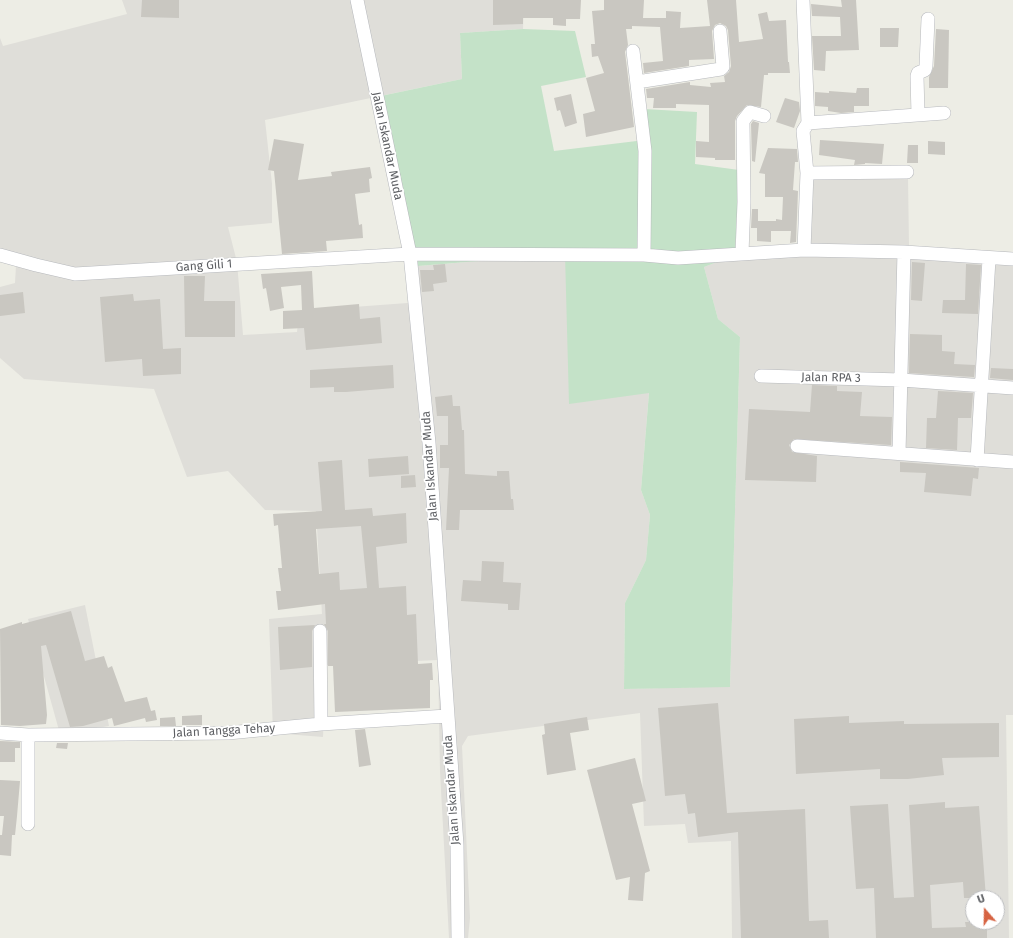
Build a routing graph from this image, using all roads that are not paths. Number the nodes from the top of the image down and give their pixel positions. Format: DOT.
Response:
graph roads {
  1 [pos="357,0"];
  2 [pos="803,0"];
  3 [pos="928,19"];
  4 [pos="720,31"];
  5 [pos="633,51"];
  6 [pos="637,82"];
  7 [pos="944,113"];
  8 [pos="918,115"];
  9 [pos="764,116"];
  10 [pos="808,123"];
  11 [pos="907,172"];
  12 [pos="807,173"];
  13 [pos="804,250"];
  14 [pos="904,252"];
  15 [pos="742,253"];
  16 [pos="410,254"];
  17 [pos="0,255"];
  18 [pos="644,255"];
  19 [pos="989,258"];
  20 [pos="1013,259"];
  21 [pos="761,376"];
  22 [pos="901,380"];
  23 [pos="981,385"];
  24 [pos="1013,388"];
  25 [pos="797,446"];
  26 [pos="899,453"];
  27 [pos="977,460"];
  28 [pos="1013,462"];
  29 [pos="320,631"];
  30 [pos="447,716"];
  31 [pos="321,724"];
  32 [pos="0,733"];
  33 [pos="28,735"];
  34 [pos="28,824"];
  35 [pos="458,938"];
  1 -- 16 [label="street, Jalan Iskandar Muda"];
  2 -- 10 [label="street"];
  3 -- 8 [label="street"];
  4 -- 6 [label="street"];
  5 -- 6 [label="street"];
  6 -- 18 [label="street"];
  7 -- 8 [label="street"];
  8 -- 10 [label="street"];
  9 -- 15 [label="street"];
  10 -- 12 [label="street"];
  11 -- 12 [label="street"];
  12 -- 13 [label="street"];
  13 -- 14 [label="street, Gang Gili 1"];
  13 -- 15 [label="street, Gang Gili 1"];
  14 -- 19 [label="street, Gang Gili 1"];
  14 -- 22 [label="street"];
  15 -- 18 [label="street, Gang Gili 1"];
  16 -- 17 [label="street, Gang Gili 1"];
  16 -- 18 [label="street, Gang Gili 1"];
  16 -- 30 [label="street, Jalan Iskandar Muda"];
  19 -- 20 [label="street, Gang Gili 1"];
  19 -- 23 [label="street"];
  21 -- 22 [label="street, Jalan RPA 3"];
  22 -- 23 [label="street, Jalan RPA 3"];
  22 -- 26 [label="street"];
  23 -- 24 [label="street, Jalan RPA 3"];
  23 -- 27 [label="street"];
  25 -- 26 [label="street"];
  26 -- 27 [label="street"];
  27 -- 28 [label="street"];
  29 -- 31 [label="street"];
  30 -- 31 [label="street, Jalan Tangga Tehay"];
  30 -- 35 [label="street, Jalan Iskandar Muda"];
  31 -- 33 [label="street, Jalan Tangga Tehay"];
  32 -- 33 [label="street, Jalan Tangga Tehay"];
  33 -- 34 [label="street"];
}
